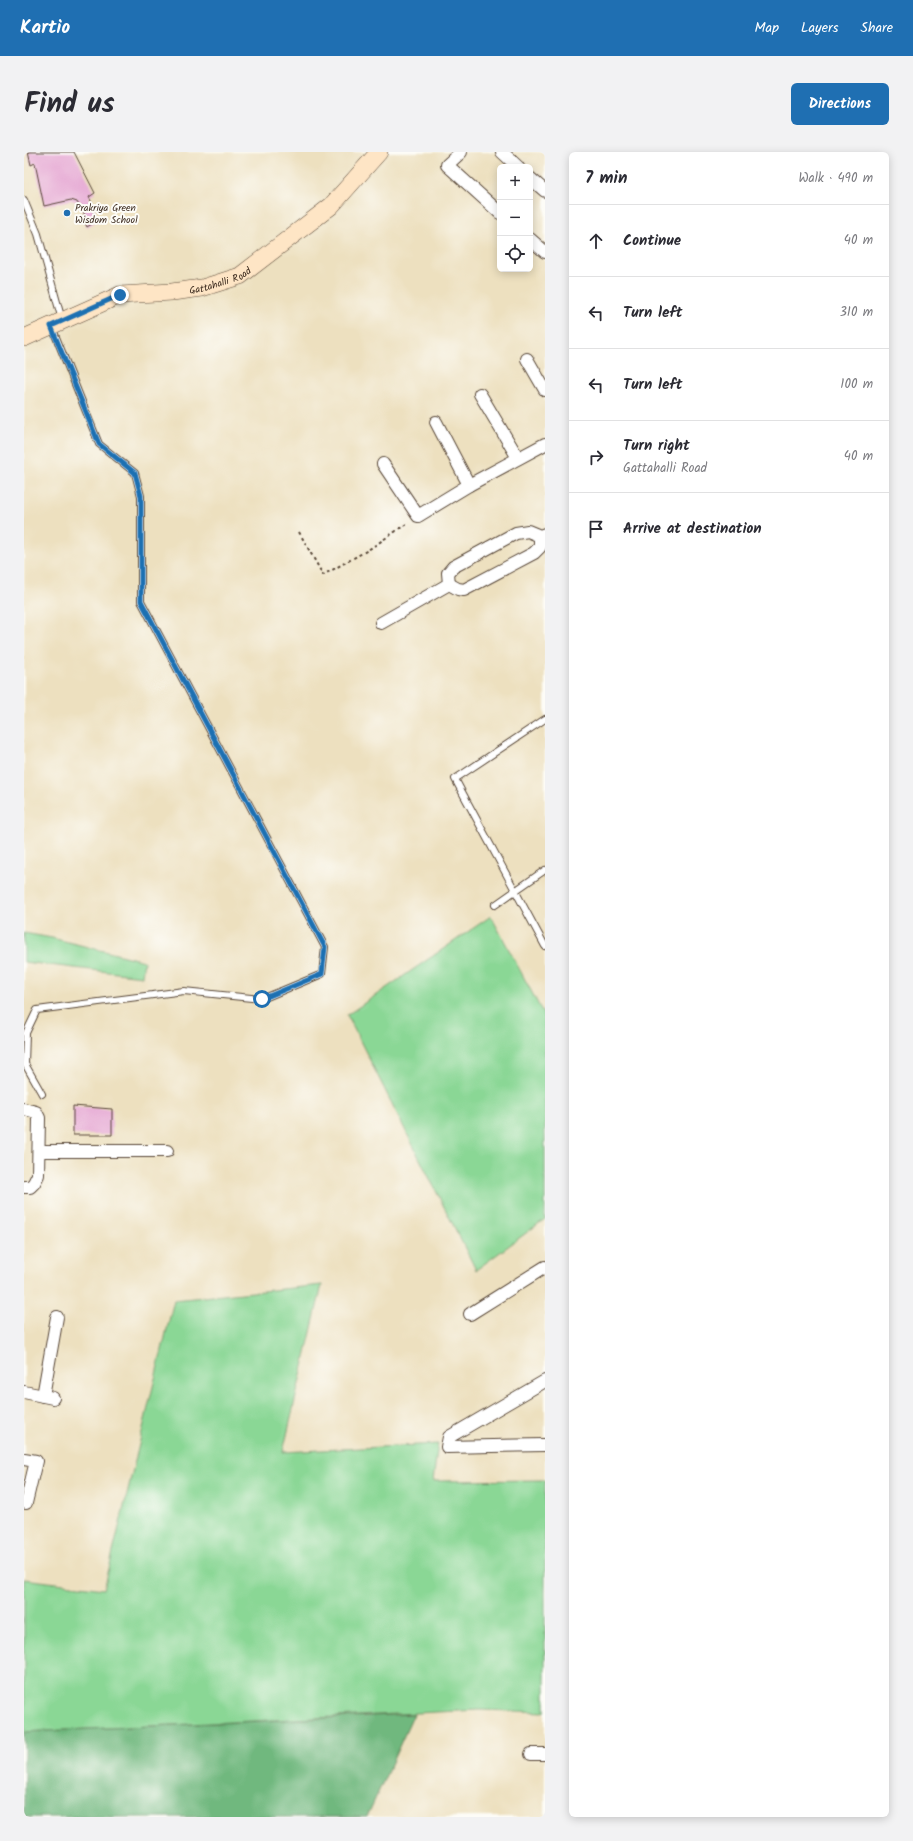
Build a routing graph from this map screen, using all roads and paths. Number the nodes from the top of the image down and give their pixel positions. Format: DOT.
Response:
graph roads {
  1 [pos="378,152"];
  2 [pos="461,152"];
  3 [pos="502,152"];
  4 [pos="515,164"];
  5 [pos="533,181"];
  6 [pos="545,191"];
  7 [pos="24,200"];
  8 [pos="497,209"];
  9 [pos="533,242"];
  10 [pos="545,252"];
  11 [pos="57,323"];
  12 [pos="24,338"];
  13 [pos="527,359"];
  14 [pos="545,390"];
  15 [pos="480,394"];
  16 [pos="436,422"];
  17 [pos="545,444"];
  18 [pos="518,458"];
  19 [pos="383,464"];
  20 [pos="469,485"];
  21 [pos="418,516"];
  22 [pos="299,532"];
  23 [pos="543,535"];
  24 [pos="449,584"];
  25 [pos="381,623"];
  26 [pos="545,719"];
  27 [pos="545,870"];
  28 [pos="515,891"];
  29 [pos="495,905"];
  30 [pos="545,946"];
  31 [pos="42,1094"];
  32 [pos="24,1109"];
  33 [pos="38,1151"];
  34 [pos="167,1151"];
  35 [pos="24,1187"];
  36 [pos="545,1267"];
  37 [pos="470,1314"];
  38 [pos="57,1317"];
  39 [pos="545,1380"];
  40 [pos="24,1392"];
  41 [pos="545,1445"];
  42 [pos="24,1459"];
  43 [pos="26,1503"];
  44 [pos="531,1754"];
  45 [pos="545,1754"];
  1 -- 11 [label="main road, Gattahalli Road"];
  2 -- 8 [label="street"];
  3 -- 4 [label="street"];
  5 -- 6 [label="street"];
  7 -- 11 [label="lane"];
  9 -- 10 [label="street"];
  11 -- 12 [label="main road, Gattahalli Road"];
  11 -- 31 [label="lane"];
  13 -- 14 [label="street"];
  15 -- 18 [label="street"];
  16 -- 20 [label="street"];
  17 -- 18 [label="street"];
  18 -- 20 [label="street"];
  19 -- 21 [label="street"];
  20 -- 21 [label="street"];
  21 -- 22 [label="path"];
  23 -- 24 [label="street"];
  23 -- 24 [label="street"];
  24 -- 25 [label="street"];
  26 -- 28 [label="lane"];
  27 -- 28 [label="lane"];
  28 -- 29 [label="lane"];
  28 -- 30 [label="lane"];
  32 -- 33 [label="street"];
  33 -- 34 [label="street"];
  33 -- 35 [label="street"];
  36 -- 37 [label="street"];
  38 -- 40 [label="street"];
  39 -- 41 [label="street"];
  42 -- 43 [label="street"];
  44 -- 45 [label="street"];
}
